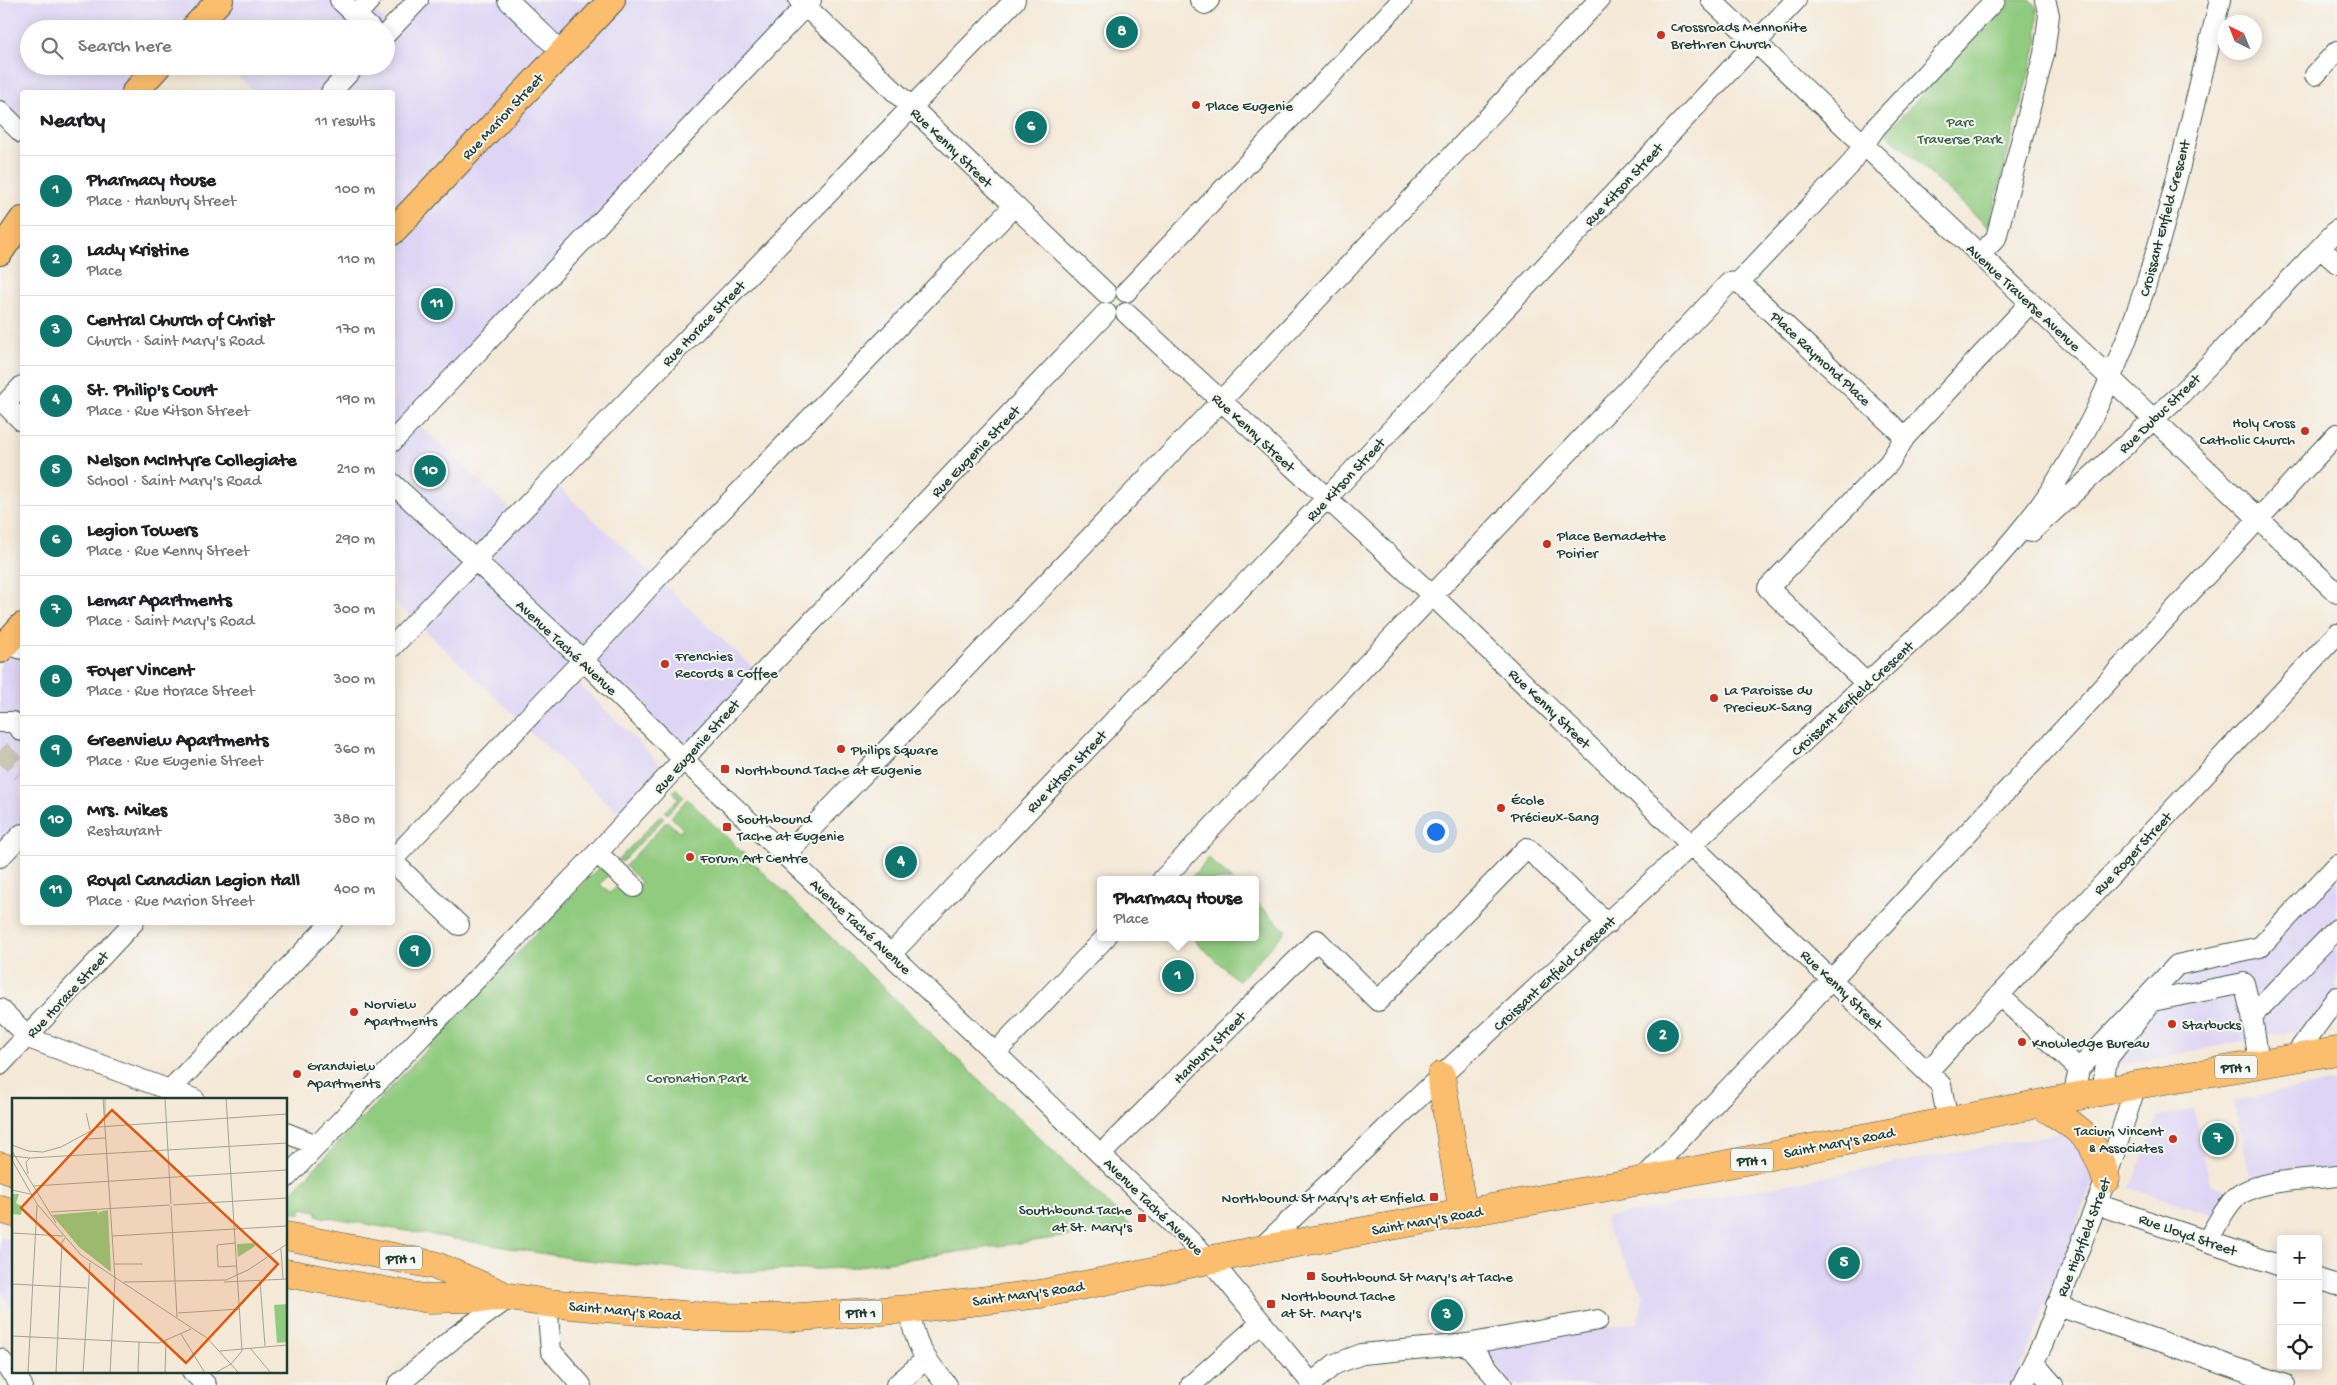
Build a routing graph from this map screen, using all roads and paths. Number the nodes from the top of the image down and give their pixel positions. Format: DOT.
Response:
graph roads {
  1 [pos="220,0"];
  2 [pos="340,0"];
  3 [pos="370,0"];
  4 [pos="418,0"];
  5 [pos="508,0"];
  6 [pos="612,0"];
  7 [pos="1015,0"];
  8 [pos="1200,0"];
  9 [pos="1209,0"];
  10 [pos="1402,0"];
  11 [pos="1600,0"];
  12 [pos="1710,0"];
  13 [pos="1796,0"];
  14 [pos="1995,0"];
  15 [pos="2045,0"];
  16 [pos="2220,0"];
  17 [pos="805,2"];
  18 [pos="356,15"];
  19 [pos="202,20"];
  20 [pos="361,20"];
  21 [pos="395,24"];
  22 [pos="550,41"];
  23 [pos="1756,42"];
  24 [pos="2337,50"];
  25 [pos="150,75"];
  26 [pos="347,75"];
  27 [pos="2315,75"];
  28 [pos="136,90"];
  29 [pos="333,90"];
  30 [pos="910,107"];
  31 [pos="0,111"];
  32 [pos="20,131"];
  33 [pos="1864,146"];
  34 [pos="1014,206"];
  35 [pos="20,223"];
  36 [pos="395,229"];
  37 [pos="2337,230"];
  38 [pos="2320,248"];
  39 [pos="0,252"];
  40 [pos="1980,255"];
  41 [pos="2337,263"];
  42 [pos="1738,282"];
  43 [pos="1126,292"];
  44 [pos="1106,293"];
  45 [pos="2030,303"];
  46 [pos="1106,313"];
  47 [pos="1126,313"];
  48 [pos="2111,379"];
  49 [pos="20,388"];
  50 [pos="1220,402"];
  51 [pos="20,419"];
  52 [pos="2154,419"];
  53 [pos="2337,434"];
  54 [pos="1905,436"];
  55 [pos="395,439"];
  56 [pos="395,486"];
  57 [pos="1326,499"];
  58 [pos="2258,518"];
  59 [pos="474,560"];
  60 [pos="1972,586"];
  61 [pos="2337,593"];
  62 [pos="1433,596"];
  63 [pos="2337,634"];
  64 [pos="395,644"];
  65 [pos="583,660"];
  66 [pos="1867,684"];
  67 [pos="0,722"];
  68 [pos="20,729"];
  69 [pos="684,760"];
  70 [pos="20,836"];
  71 [pos="1693,845"];
  72 [pos="597,853"];
  73 [pos="786,855"];
  74 [pos="0,857"];
  75 [pos="395,857"];
  76 [pos="395,863"];
  77 [pos="2337,865"];
  78 [pos="1166,876"];
  79 [pos="634,887"];
  80 [pos="1608,924"];
  81 [pos="131,925"];
  82 [pos="329,925"];
  83 [pos="459,925"];
  84 [pos="2337,929"];
  85 [pos="1102,941"];
  86 [pos="891,954"];
  87 [pos="1832,980"];
  88 [pos="1999,995"];
  89 [pos="2337,997"];
  90 [pos="0,1009"];
  91 [pos="2252,1016"];
  92 [pos="28,1035"];
  93 [pos="2337,1051"];
  94 [pos="995,1053"];
  95 [pos="2294,1056"];
  96 [pos="2259,1063"];
  97 [pos="0,1065"];
  98 [pos="2079,1069"];
  99 [pos="1927,1072"];
  100 [pos="1441,1076"];
  101 [pos="2136,1085"];
  102 [pos="170,1090"];
  103 [pos="2100,1092"];
  104 [pos="191,1098"];
  105 [pos="2073,1098"];
  106 [pos="2040,1104"];
  107 [pos="1948,1121"];
  108 [pos="288,1134"];
  109 [pos="317,1145"];
  110 [pos="1101,1154"];
  111 [pos="288,1176"];
  112 [pos="2337,1176"];
  113 [pos="1641,1181"];
  114 [pos="2101,1191"];
  115 [pos="0,1208"];
  116 [pos="12,1212"];
  117 [pos="1463,1213"];
  118 [pos="288,1236"];
  119 [pos="2207,1240"];
  120 [pos="1258,1250"];
  121 [pos="1210,1260"];
  122 [pos="2277,1265"];
  123 [pos="288,1273"];
  124 [pos="2321,1280"];
  125 [pos="2337,1286"];
  126 [pos="510,1298"];
  127 [pos="547,1303"];
  128 [pos="2056,1305"];
  129 [pos="909,1309"];
  130 [pos="1598,1320"];
  131 [pos="1261,1323"];
  132 [pos="1467,1344"];
  133 [pos="0,1359"];
  134 [pos="925,1360"];
  135 [pos="2034,1363"];
  136 [pos="1313,1384"];
  137 [pos="22,1385"];
  138 [pos="398,1385"];
  139 [pos="580,1385"];
  140 [pos="896,1385"];
  141 [pos="946,1385"];
  142 [pos="1190,1385"];
  143 [pos="1502,1385"];
  144 [pos="2022,1385"];
  145 [pos="2054,1385"];
  146 [pos="2285,1385"];
  1 -- 19 [label="main road"];
  2 -- 18 [label="street"];
  3 -- 18 [label="street"];
  4 -- 21 [label="street"];
  5 -- 22 [label="street"];
  6 -- 36 [label="main road, Rue Marion Street"];
  7 -- 30 [label="street, Rue Horace Street"];
  8 -- 9 [label="street"];
  10 -- 43 [label="street"];
  11 -- 50 [label="street"];
  12 -- 23 [label="street, Avenue Traverse Avenue"];
  13 -- 23 [label="street, Rue Kitson Street"];
  14 -- 33 [label="street"];
  15 -- 40 [label="street"];
  16 -- 48 [label="street, Croissant Enfield Crescent"];
  17 -- 30 [label="street, Rue Kenny Street"];
  17 -- 55 [label="street"];
  18 -- 20 [label="street"];
  23 -- 33 [label="street, Avenue Traverse Avenue"];
  23 -- 57 [label="street, Rue Kitson Street"];
  24 -- 27 [label="street"];
  25 -- 28 [label="main road"];
  26 -- 29 [label="street"];
  30 -- 34 [label="street, Rue Kenny Street"];
  30 -- 59 [label="street, Rue Horace Street"];
  31 -- 32 [label="street"];
  33 -- 40 [label="street, Avenue Traverse Avenue"];
  33 -- 42 [label="street"];
  34 -- 44 [label="street, Rue Kenny Street"];
  34 -- 65 [label="street"];
  35 -- 39 [label="main road"];
  37 -- 38 [label="street, Rue Dubuc Street"];
  38 -- 41 [label="street"];
  38 -- 52 [label="street, Rue Dubuc Street"];
  40 -- 45 [label="street, Avenue Traverse Avenue"];
  42 -- 54 [label="street, Place Raymond Place"];
  42 -- 62 [label="street"];
  43 -- 44 [label="street"];
  43 -- 47 [label="street"];
  44 -- 46 [label="street"];
  45 -- 48 [label="street, Avenue Traverse Avenue"];
  45 -- 54 [label="street"];
  46 -- 47 [label="street"];
  46 -- 69 [label="street, Rue Eugenie Street"];
  47 -- 50 [label="street, Rue Kenny Street"];
  48 -- 52 [label="street, Avenue Traverse Avenue"];
  48 -- 60 [label="street, Croissant Enfield Crescent"];
  49 -- 51 [label="street"];
  50 -- 57 [label="street, Rue Kenny Street"];
  50 -- 73 [label="street"];
  52 -- 58 [label="street, Avenue Traverse Avenue"];
  52 -- 60 [label="street, Rue Dubuc Street"];
  53 -- 58 [label="street"];
  54 -- 66 [label="street"];
  56 -- 59 [label="street, Avenue Taché Avenue"];
  57 -- 62 [label="street, Rue Kenny Street"];
  57 -- 86 [label="street, Rue Kitson Street"];
  58 -- 61 [label="street, Avenue Traverse Avenue"];
  58 -- 87 [label="street"];
  59 -- 64 [label="street, Rue Horace Street"];
  59 -- 65 [label="street, Avenue Taché Avenue"];
  60 -- 66 [label="street, Croissant Enfield Crescent"];
  62 -- 71 [label="street, Rue Kenny Street"];
  62 -- 78 [label="street"];
  63 -- 88 [label="street, Rue Roger Street"];
  65 -- 69 [label="street, Avenue Taché Avenue"];
  65 -- 75 [label="street"];
  66 -- 71 [label="street, Croissant Enfield Crescent"];
  67 -- 68 [label="street"];
  69 -- 72 [label="street, Rue Eugenie Street"];
  69 -- 73 [label="street, Avenue Taché Avenue"];
  70 -- 74 [label="street"];
  71 -- 80 [label="street, Croissant Enfield Crescent"];
  71 -- 87 [label="street, Rue Kenny Street"];
  72 -- 79 [label="street"];
  72 -- 109 [label="street, Rue Eugenie Street"];
  73 -- 86 [label="street, Avenue Taché Avenue"];
  76 -- 83 [label="street"];
  77 -- 98 [label="street"];
  80 -- 100 [label="street, Croissant Enfield Crescent"];
  80 -- 110 [label="street, Hanbury Street"];
  81 -- 92 [label="street, Rue Horace Street"];
  82 -- 102 [label="street"];
  84 -- 91 [label="street"];
  85 -- 94 [label="street"];
  86 -- 94 [label="street, Avenue Taché Avenue"];
  87 -- 99 [label="street, Rue Kenny Street"];
  87 -- 113 [label="street"];
  88 -- 98 [label="street"];
  88 -- 99 [label="street, Rue Roger Street"];
  89 -- 95 [label="street"];
  90 -- 92 [label="street"];
  91 -- 96 [label="street"];
  91 -- 103 [label="street"];
  92 -- 97 [label="street, Rue Horace Street"];
  92 -- 102 [label="street"];
  93 -- 95 [label="highway, Saint Mary's Road / PTH 1"];
  94 -- 110 [label="street, Avenue Taché Avenue"];
  95 -- 96 [label="highway, Saint Mary's Road / PTH 1"];
  96 -- 101 [label="highway, Saint Mary's Road / PTH 1"];
  98 -- 105 [label="street"];
  99 -- 107 [label="street, Rue Kenny Street"];
  100 -- 117 [label="highway"];
  100 -- 120 [label="street, Croissant Enfield Crescent"];
  101 -- 103 [label="highway, Saint Mary's Road / PTH 1"];
  101 -- 114 [label="street, Rue Highfield Street"];
  102 -- 104 [label="street"];
  103 -- 105 [label="highway, Saint Mary's Road / PTH 1"];
  105 -- 106 [label="highway, Saint Mary's Road / PTH 1"];
  106 -- 107 [label="highway, Saint Mary's Road / PTH 1"];
  106 -- 114 [label="highway"];
  107 -- 113 [label="highway, Saint Mary's Road / PTH 1"];
  108 -- 109 [label="street"];
  109 -- 111 [label="street, Rue Eugenie Street"];
  110 -- 121 [label="street, Avenue Taché Avenue"];
  112 -- 119 [label="street"];
  113 -- 117 [label="highway, Saint Mary's Road / PTH 1"];
  114 -- 119 [label="street, Rue Lloyd Street"];
  114 -- 128 [label="street, Rue Highfield Street"];
  115 -- 116 [label="highway"];
  117 -- 120 [label="highway, Saint Mary's Road / PTH 1"];
  118 -- 126 [label="highway, Saint Mary's Road / PTH 1"];
  119 -- 122 [label="street, Rue Lloyd Street"];
  120 -- 121 [label="highway, Saint Mary's Road / PTH 1"];
  121 -- 129 [label="highway, Saint Mary's Road / PTH 1"];
  121 -- 131 [label="street, Avenue Taché Avenue"];
  123 -- 126 [label="highway, Saint Mary's Road / PTH 1"];
  124 -- 125 [label="street"];
  126 -- 127 [label="highway, Saint Mary's Road / PTH 1"];
  126 -- 138 [label="street"];
  127 -- 129 [label="highway, Saint Mary's Road / PTH 1"];
  127 -- 139 [label="street"];
  128 -- 135 [label="street, Rue Highfield Street"];
  128 -- 146 [label="street"];
  129 -- 134 [label="street"];
  130 -- 132 [label="street"];
  131 -- 136 [label="street, Avenue Taché Avenue"];
  131 -- 142 [label="street"];
  132 -- 136 [label="street"];
  132 -- 143 [label="street"];
  133 -- 137 [label="street"];
  134 -- 140 [label="street"];
  134 -- 141 [label="street"];
  135 -- 144 [label="street, Rue Highfield Street"];
  135 -- 145 [label="street"];
}
